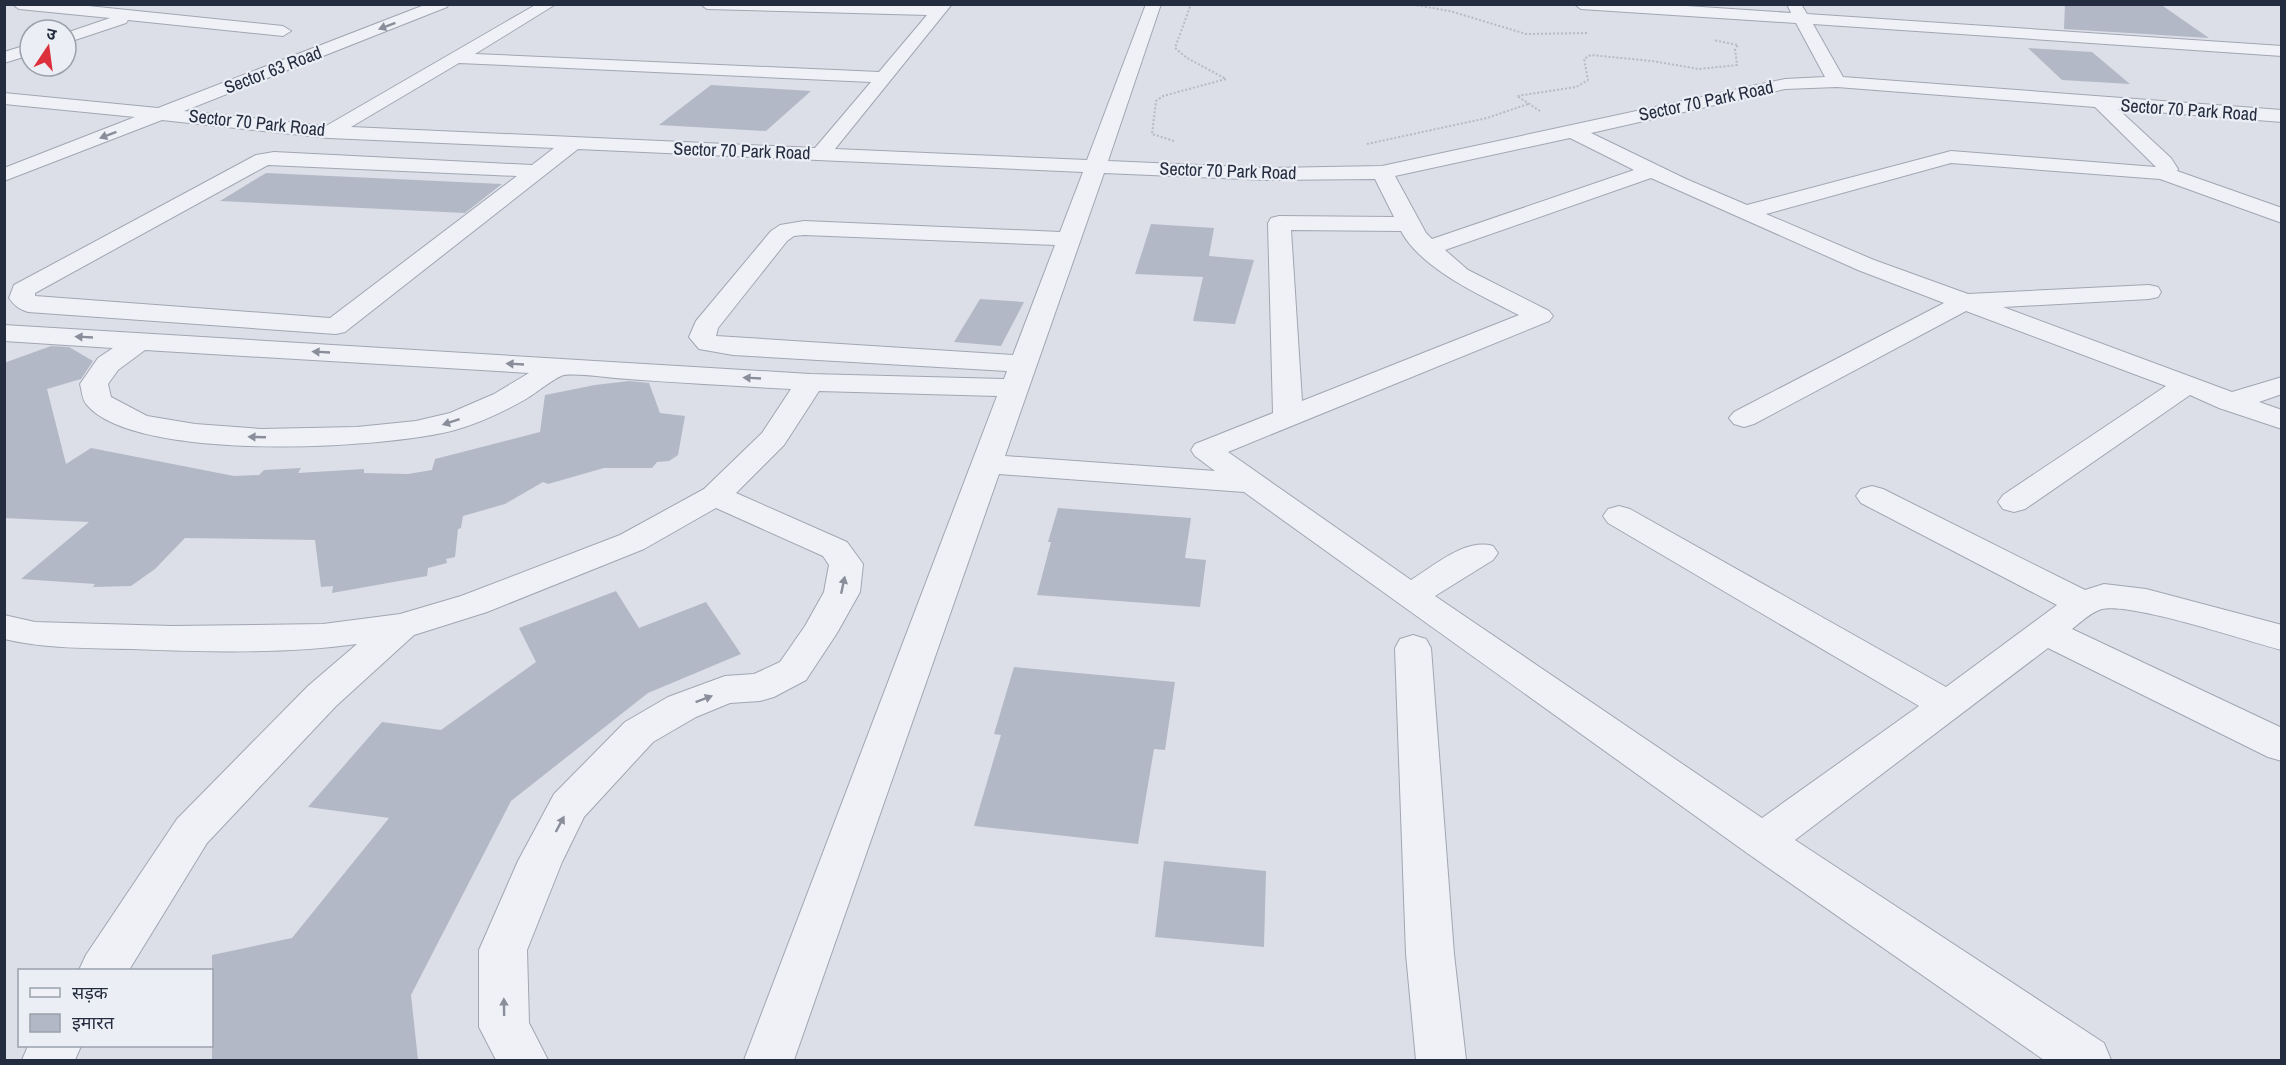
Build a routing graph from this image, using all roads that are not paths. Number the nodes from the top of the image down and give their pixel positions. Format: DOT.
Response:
graph roads {
  1 [pos="19,4"];
  2 [pos="398,4"];
  3 [pos="442,4"];
  4 [pos="549,4"];
  5 [pos="707,4"];
  6 [pos="1154,4"];
  7 [pos="1581,4"];
  8 [pos="1794,4"];
  9 [pos="942,8"];
  10 [pos="133,16"];
  11 [pos="1804,19"];
  12 [pos="283,31"];
  13 [pos="78,34"];
  14 [pos="2282,51"];
  15 [pos="456,58"];
  16 [pos="884,77"];
  17 [pos="1836,82"];
  18 [pos="4,98"];
  19 [pos="41,102"];
  20 [pos="2101,103"];
  21 [pos="124,110"];
  22 [pos="164,113"];
  23 [pos="4,115"];
  24 [pos="2282,116"];
  25 [pos="70,130"];
  26 [pos="1571,130"];
  27 [pos="329,132"];
  28 [pos="573,144"];
  29 [pos="820,154"];
  30 [pos="1372,158"];
  31 [pos="1096,165"];
  32 [pos="537,171"];
  33 [pos="1653,171"];
  34 [pos="2161,172"];
  35 [pos="4,175"];
  36 [pos="1744,213"];
  37 [pos="2282,216"];
  38 [pos="1419,236"];
  39 [pos="1068,239"];
  40 [pos="2149,292"];
  41 [pos="1964,302"];
  42 [pos="4,333"];
  43 [pos="139,341"];
  44 [pos="558,366"];
  45 [pos="1018,376"];
  46 [pos="810,382"];
  47 [pos="2282,385"];
  48 [pos="2185,386"];
  49 [pos="2229,402"];
  50 [pos="1287,417"];
  51 [pos="1744,418"];
  52 [pos="2282,420"];
  53 [pos="988,464"];
  54 [pos="1253,483"];
  55 [pos="716,496"];
  56 [pos="1872,496"];
  57 [pos="2014,502"];
  58 [pos="1619,516"];
  59 [pos="1481,553"];
  60 [pos="1410,596"];
  61 [pos="2082,603"];
  62 [pos="400,626"];
  63 [pos="4,627"];
  64 [pos="2045,631"];
  65 [pos="2282,639"];
  66 [pos="1413,648"];
  67 [pos="1947,705"];
  68 [pos="2282,746"];
  69 [pos="1762,841"];
  70 [pos="104,969"];
  71 [pos="55,1047"];
  72 [pos="47,1060"];
  73 [pos="523,1060"];
  74 [pos="769,1060"];
  75 [pos="1442,1060"];
  76 [pos="2086,1060"];
  1 -- 10 [label="street"];
  2 -- 21 [label="street, Sector 63 Road"];
  3 -- 22 [label="street, Sector 63 Road, one-way"];
  4 -- 15 [label="street"];
  5 -- 9 [label="street"];
  6 -- 31 [label="street"];
  7 -- 11 [label="street"];
  8 -- 11 [label="street"];
  9 -- 16 [label="street"];
  10 -- 12 [label="street"];
  10 -- 13 [label="street"];
  11 -- 14 [label="street"];
  11 -- 17 [label="street"];
  15 -- 16 [label="street"];
  15 -- 27 [label="street"];
  16 -- 29 [label="street"];
  17 -- 20 [label="street, Sector 70 Park Road"];
  17 -- 26 [label="street, Sector 70 Park Road"];
  18 -- 19 [label="street, Sector 70 Park Road"];
  19 -- 21 [label="street, Sector 70 Park Road"];
  19 -- 23 [label="street"];
  20 -- 24 [label="street, Sector 70 Park Road"];
  20 -- 34 [label="street"];
  21 -- 22 [label="street, Sector 70 Park Road"];
  21 -- 25 [label="street, Sector 63 Road"];
  22 -- 27 [label="street, Sector 70 Park Road"];
  22 -- 35 [label="street, Sector 63 Road, one-way"];
  26 -- 30 [label="street, Sector 70 Park Road"];
  26 -- 33 [label="street"];
  27 -- 28 [label="street, Sector 70 Park Road"];
  28 -- 29 [label="street, Sector 70 Park Road"];
  28 -- 32 [label="street"];
  29 -- 31 [label="street, Sector 70 Park Road"];
  30 -- 31 [label="street, Sector 70 Park Road"];
  30 -- 38 [label="street"];
  31 -- 39 [label="street"];
  32 -- 32 [label="street"];
  33 -- 36 [label="street"];
  33 -- 38 [label="street"];
  34 -- 36 [label="street"];
  34 -- 37 [label="street"];
  36 -- 41 [label="street"];
  38 -- 50 [label="street"];
  38 -- 50 [label="street"];
  39 -- 45 [label="street"];
  39 -- 45 [label="street"];
  40 -- 41 [label="street"];
  41 -- 48 [label="street"];
  41 -- 51 [label="street"];
  43 -- 42 [label="street, one-way"];
  44 -- 43 [label="street, one-way"];
  44 -- 43 [label="street, one-way"];
  46 -- 44 [label="street, one-way"];
  45 -- 46 [label="street"];
  45 -- 53 [label="street"];
  46 -- 55 [label="street"];
  47 -- 49 [label="street"];
  48 -- 49 [label="street"];
  48 -- 57 [label="street"];
  49 -- 52 [label="street"];
  50 -- 54 [label="street"];
  53 -- 54 [label="street"];
  53 -- 74 [label="street"];
  54 -- 60 [label="street"];
  55 -- 62 [label="street"];
  73 -- 55 [label="street, one-way"];
  56 -- 61 [label="street"];
  58 -- 67 [label="street"];
  59 -- 60 [label="street"];
  60 -- 69 [label="street"];
  61 -- 64 [label="street"];
  61 -- 65 [label="street"];
  62 -- 63 [label="street"];
  62 -- 70 [label="street"];
  64 -- 67 [label="street"];
  64 -- 68 [label="street"];
  66 -- 75 [label="street"];
  67 -- 69 [label="street"];
  69 -- 76 [label="street"];
  71 -- 72 [label="street"];
}
